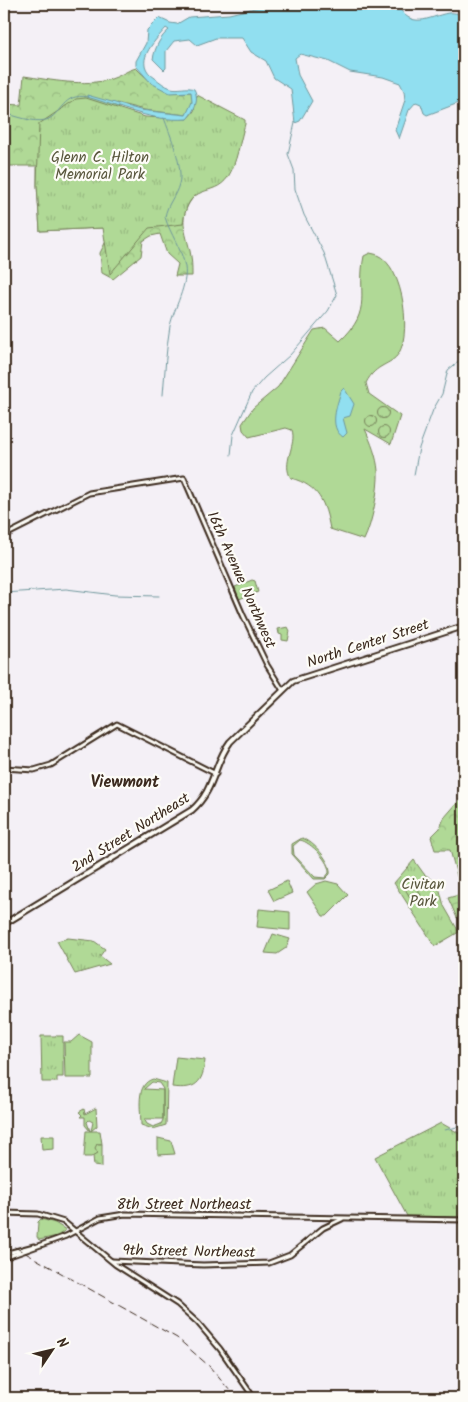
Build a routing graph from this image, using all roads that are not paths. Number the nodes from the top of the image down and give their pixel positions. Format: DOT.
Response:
graph roads {
  1 [pos="4,536"];
  2 [pos="464,626"];
  3 [pos="282,689"];
  4 [pos="4,768"];
  5 [pos="216,774"];
  6 [pos="4,924"];
  7 [pos="4,1213"];
  8 [pos="342,1220"];
  9 [pos="464,1220"];
  10 [pos="74,1230"];
  11 [pos="34,1246"];
  12 [pos="4,1256"];
  13 [pos="111,1261"];
  14 [pos="254,1398"];
  1 -- 3 [label="main road, 16th Avenue Northwest"];
  2 -- 3 [label="main road, North Center Street"];
  3 -- 5 [label="main road, 2nd Street Northeast"];
  4 -- 5 [label="main road"];
  5 -- 6 [label="main road, 2nd Street Northeast"];
  7 -- 10 [label="main road"];
  8 -- 9 [label="main road, 8th Street Northeast"];
  8 -- 10 [label="main road, 8th Street Northeast"];
  8 -- 13 [label="main road, 9th Street Northeast"];
  10 -- 11 [label="main road, 8th Street Northeast"];
  10 -- 13 [label="main road"];
  11 -- 12 [label="main road"];
  11 -- 12 [label="main road"];
  13 -- 14 [label="main road"];
}
